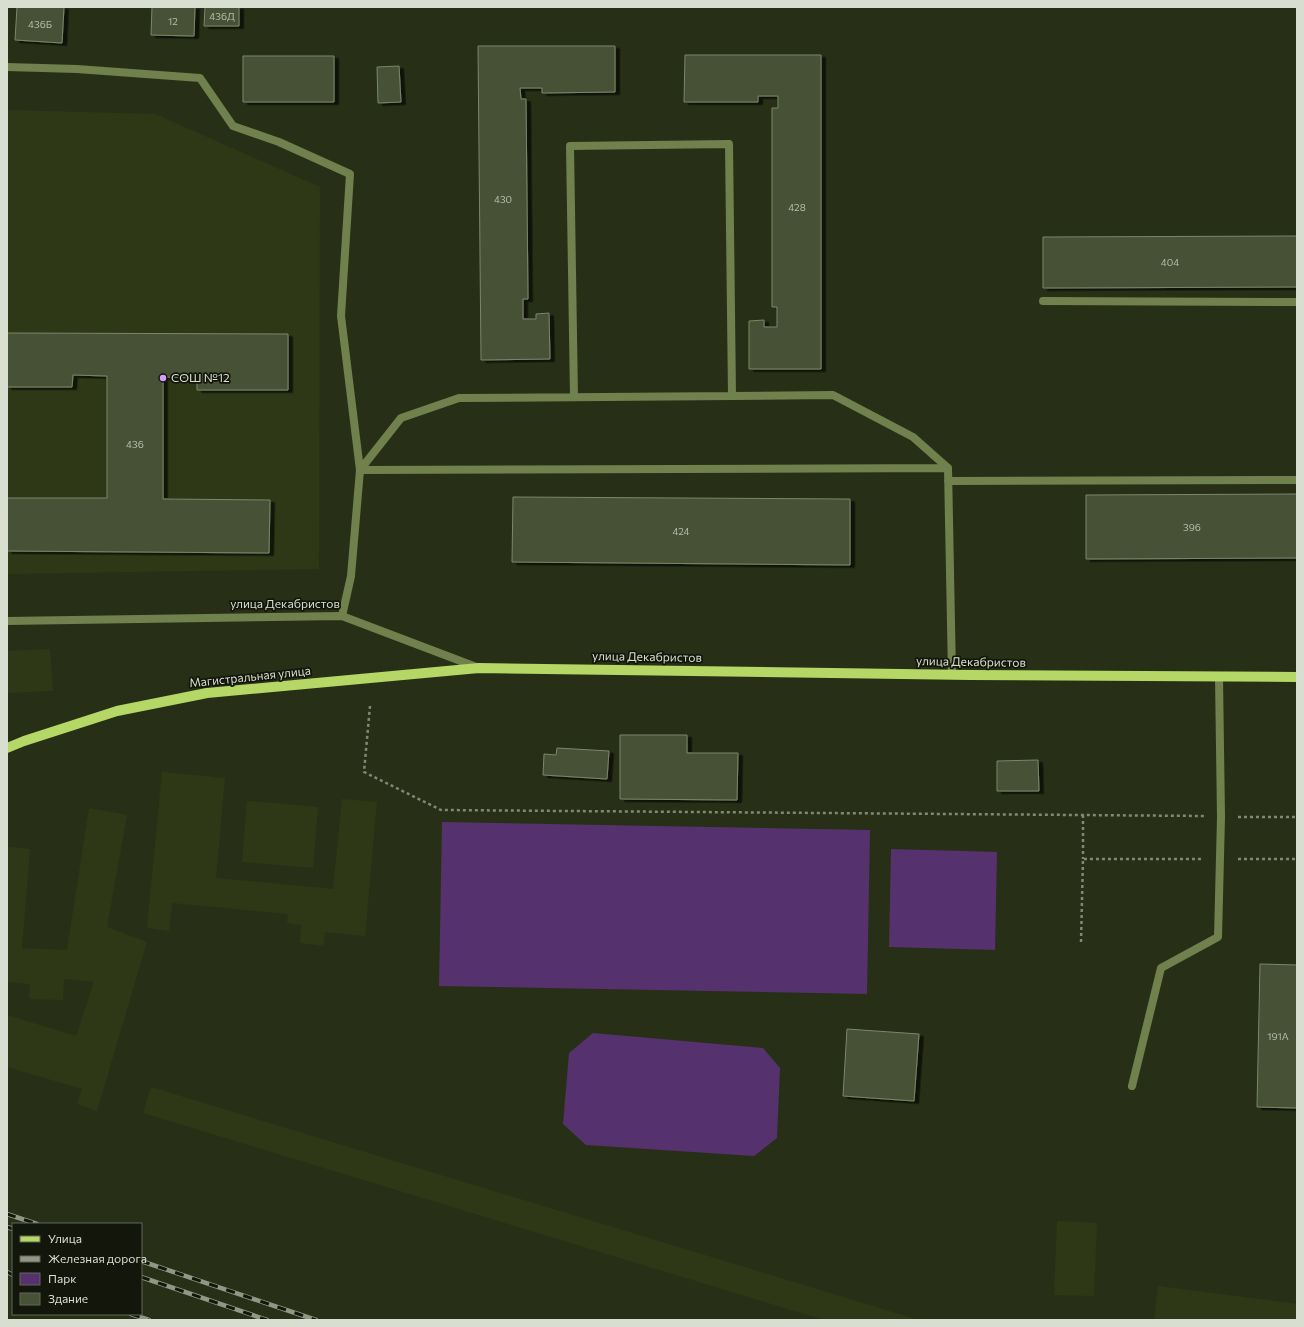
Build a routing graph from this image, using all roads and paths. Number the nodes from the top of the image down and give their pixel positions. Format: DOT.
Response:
graph roads {
  1 [pos="7,67"];
  2 [pos="1043,301"];
  3 [pos="1297,302"];
  4 [pos="732,396"];
  5 [pos="574,397"];
  6 [pos="948,468"];
  7 [pos="360,470"];
  8 [pos="1297,480"];
  9 [pos="948,481"];
  10 [pos="342,616"];
  11 [pos="7,621"];
  12 [pos="479,668"];
  13 [pos="952,675"];
  14 [pos="1219,677"];
  15 [pos="1297,677"];
  16 [pos="370,706"];
  17 [pos="7,748"];
  18 [pos="1082,815"];
  19 [pos="1221,816"];
  20 [pos="1297,817"];
  21 [pos="1082,859"];
  22 [pos="1220,859"];
  23 [pos="1297,859"];
  24 [pos="1081,942"];
  25 [pos="1132,1086"];
  1 -- 7 [label="street"];
  2 -- 3 [label="street"];
  4 -- 5 [label="street"];
  4 -- 5 [label="street"];
  4 -- 6 [label="street"];
  5 -- 7 [label="street"];
  6 -- 7 [label="street"];
  6 -- 9 [label="street"];
  7 -- 10 [label="street"];
  8 -- 9 [label="street"];
  9 -- 13 [label="street"];
  10 -- 11 [label="street, улица Декабристов"];
  10 -- 12 [label="street, улица Декабристов"];
  12 -- 13 [label="main road, улица Декабристов"];
  12 -- 17 [label="main road, Магистральная улица"];
  13 -- 14 [label="main road, улица Декабристов"];
  14 -- 15 [label="main road, улица Декабристов"];
  14 -- 19 [label="street"];
  16 -- 18 [label="path"];
  18 -- 19 [label="path"];
  18 -- 21 [label="path"];
  19 -- 20 [label="path"];
  19 -- 22 [label="street"];
  21 -- 22 [label="path"];
  21 -- 24 [label="path"];
  22 -- 23 [label="path"];
  22 -- 25 [label="street"];
}
